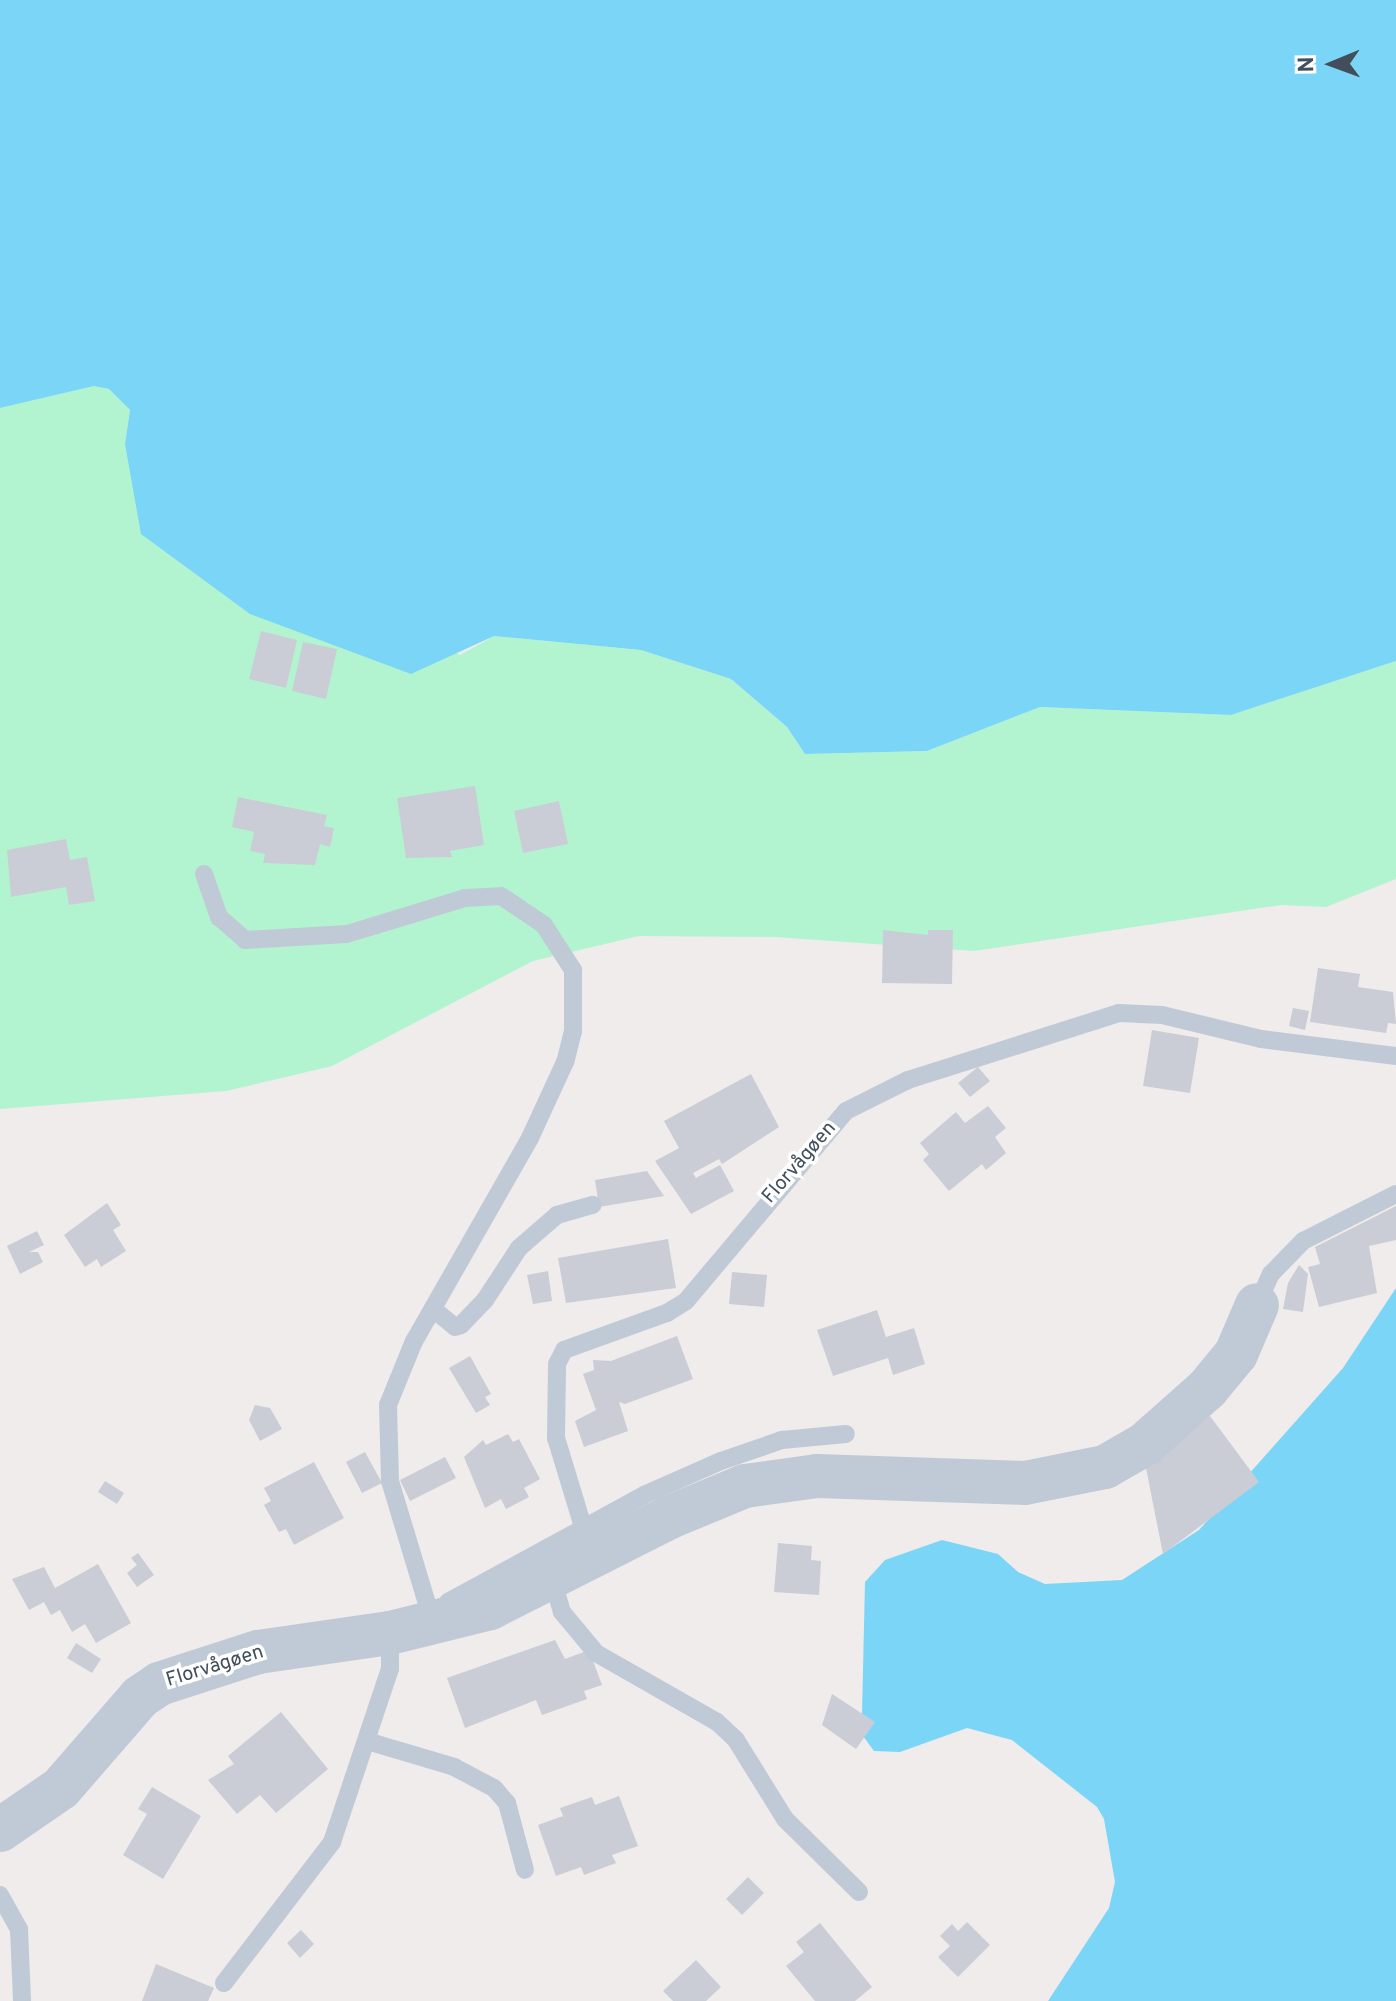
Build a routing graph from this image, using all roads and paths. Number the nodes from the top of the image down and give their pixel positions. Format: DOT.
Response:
graph roads {
  1 [pos="204,874"];
  2 [pos="1396,1056"];
  3 [pos="1396,1194"];
  4 [pos="593,1205"];
  5 [pos="1257,1305"];
  6 [pos="433,1309"];
  7 [pos="846,1434"];
  8 [pos="584,1530"];
  9 [pos="553,1581"];
  10 [pos="432,1616"];
  11 [pos="390,1633"];
  12 [pos="367,1741"];
  13 [pos="0,1830"];
  14 [pos="525,1870"];
  15 [pos="859,1892"];
  16 [pos="0,1895"];
  17 [pos="224,1983"];
  18 [pos="22,2001"];
  1 -- 6 [label="lane"];
  2 -- 8 [label="lane, Florvågøen"];
  3 -- 5 [label="lane, Florvågøen"];
  4 -- 6 [label="lane"];
  5 -- 9 [label="street, Florvågøen"];
  6 -- 10 [label="lane"];
  7 -- 8 [label="lane, Florvågøen"];
  8 -- 10 [label="lane, Florvågøen"];
  9 -- 10 [label="street, Florvågøen"];
  9 -- 15 [label="lane"];
  10 -- 11 [label="street, Florvågøen"];
  11 -- 12 [label="lane"];
  11 -- 13 [label="street, Florvågøen"];
  12 -- 14 [label="lane"];
  12 -- 17 [label="lane"];
  16 -- 18 [label="lane"];
}
